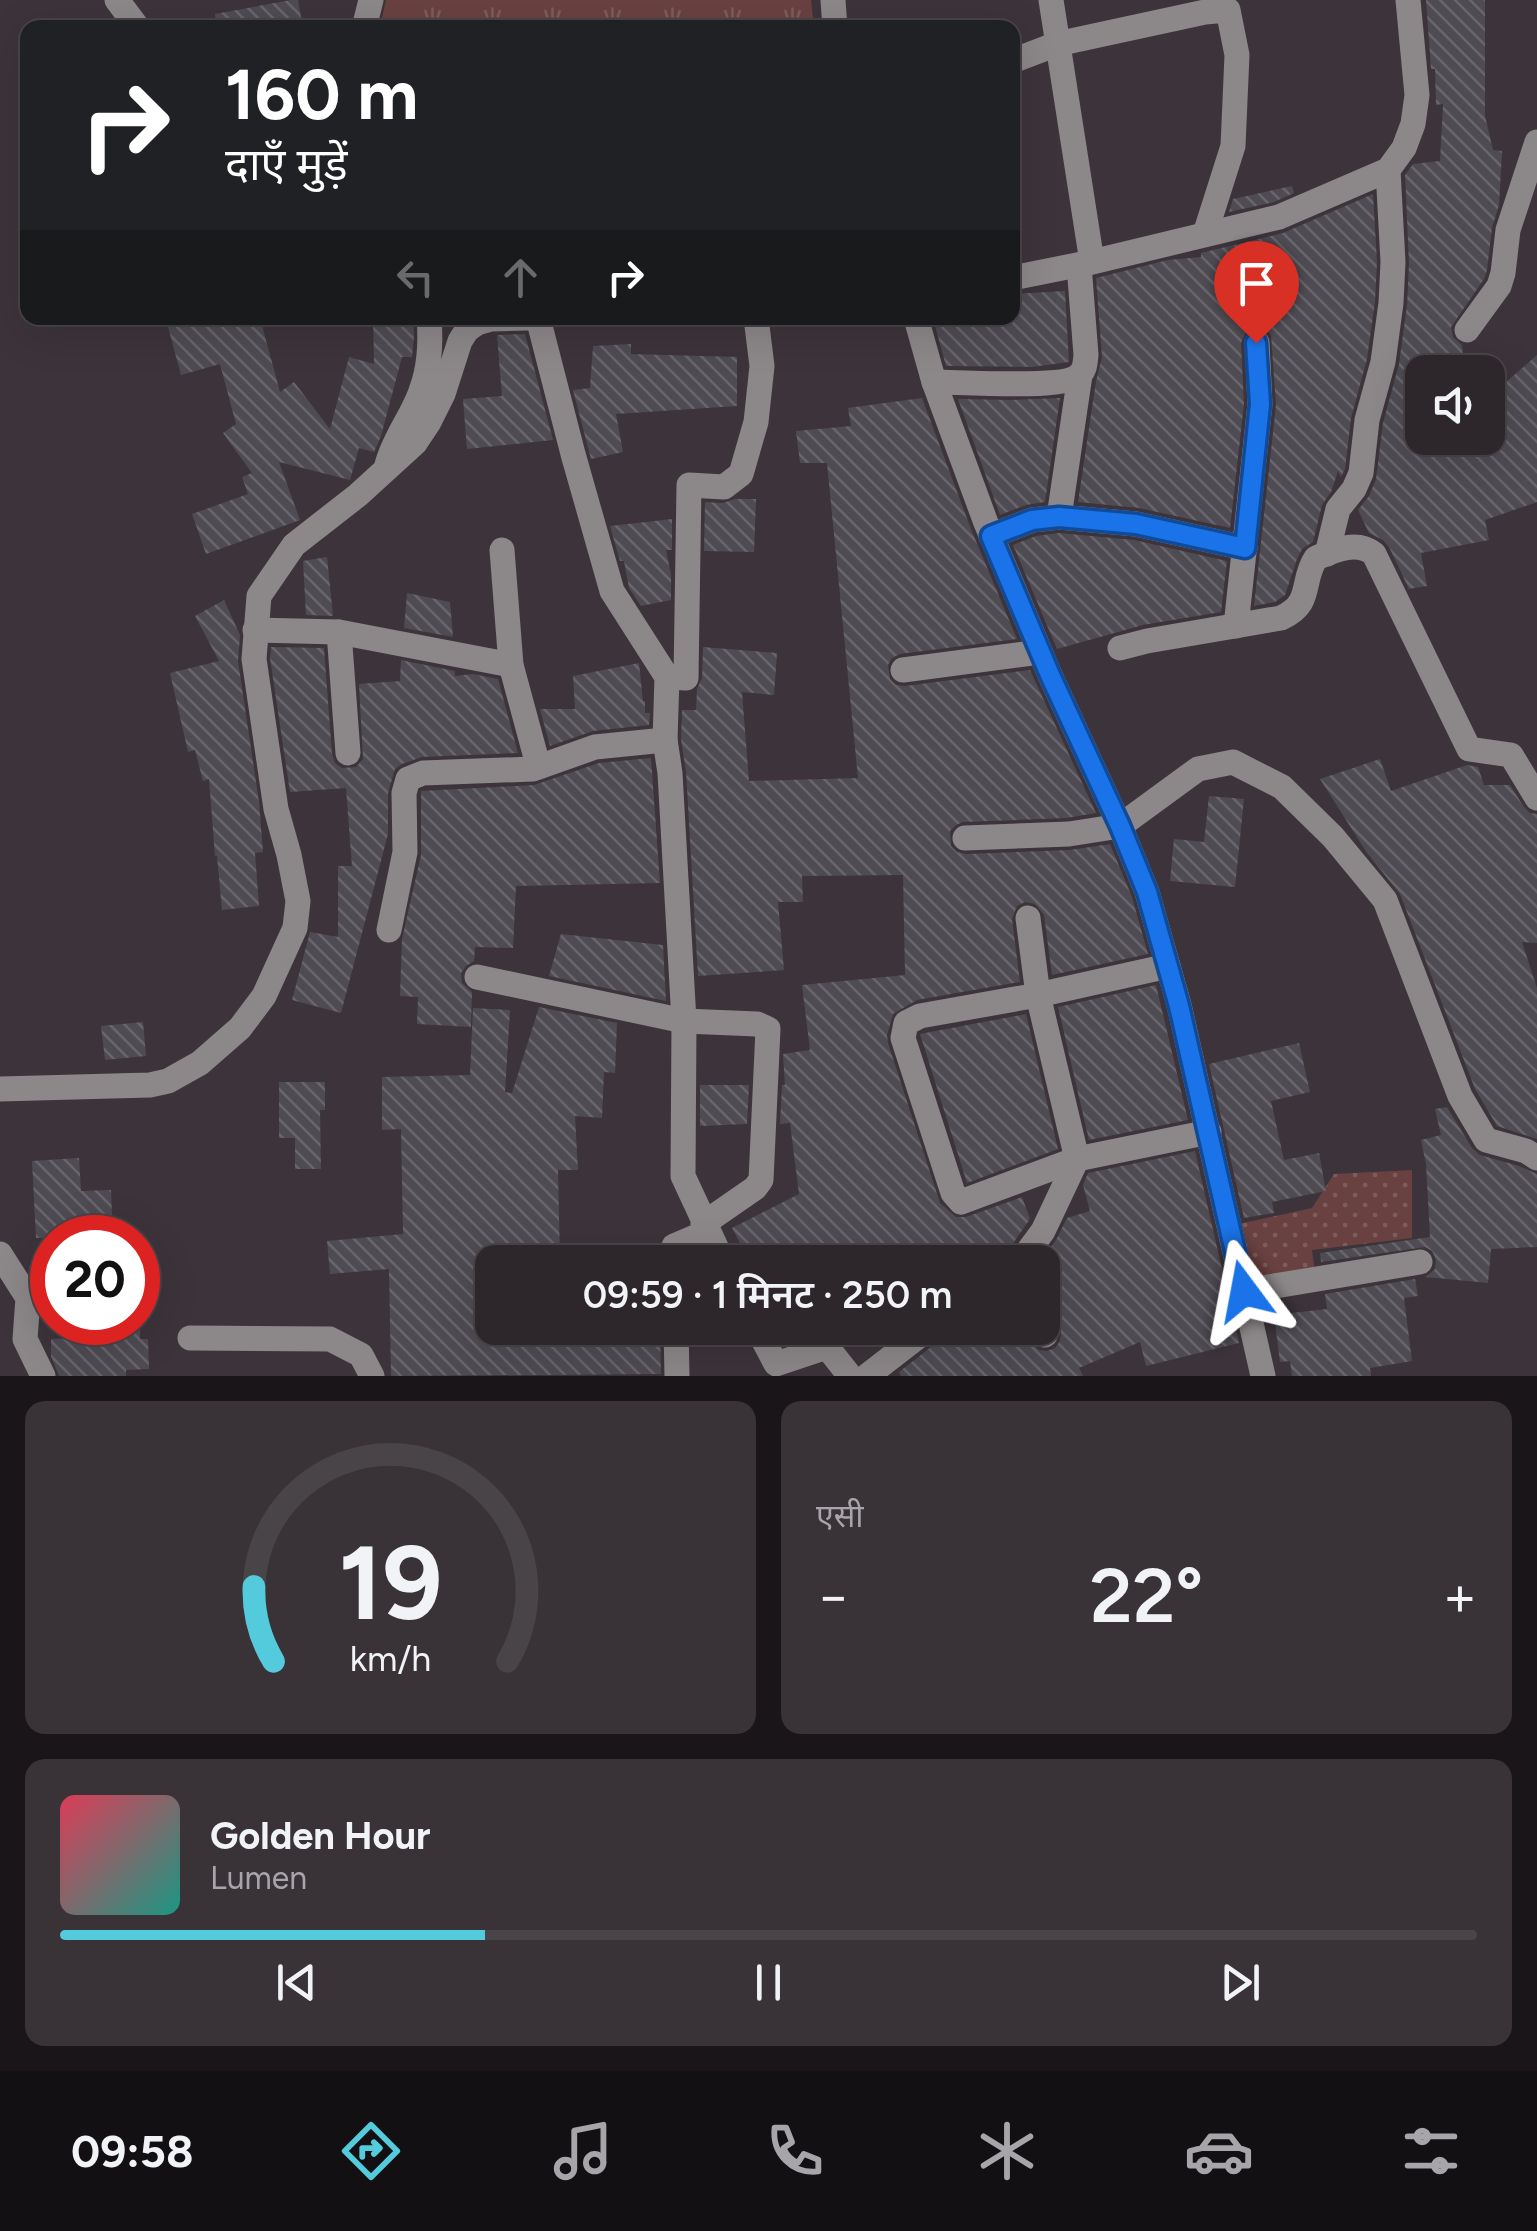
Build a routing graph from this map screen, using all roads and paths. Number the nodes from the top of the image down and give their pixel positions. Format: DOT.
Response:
graph roads {
  1 [pos="116,0"];
  2 [pos="1051,0"];
  3 [pos="1408,0"];
  4 [pos="1228,5"];
  5 [pos="132,20"];
  6 [pos="1057,44"];
  7 [pos="1020,58"];
  8 [pos="1537,142"];
  9 [pos="1388,170"];
  10 [pos="1206,234"];
  11 [pos="1086,263"];
  12 [pos="1020,276"];
  13 [pos="429,325"];
  14 [pos="473,325"];
  15 [pos="540,325"];
  16 [pos="757,325"];
  17 [pos="918,325"];
  18 [pos="1468,330"];
  19 [pos="1256,343"];
  20 [pos="1080,375"];
  21 [pos="934,382"];
  22 [pos="386,470"];
  23 [pos="1338,509"];
  24 [pos="1059,517"];
  25 [pos="991,536"];
  26 [pos="1245,548"];
  27 [pos="1369,549"];
  28 [pos="502,550"];
  29 [pos="1327,554"];
  30 [pos="1236,626"];
  31 [pos="255,630"];
  32 [pos="339,632"];
  33 [pos="1120,648"];
  34 [pos="1040,652"];
  35 [pos="510,665"];
  36 [pos="904,670"];
  37 [pos="667,678"];
  38 [pos="665,740"];
  39 [pos="348,753"];
  40 [pos="538,765"];
  41 [pos="1537,798"];
  42 [pos="1120,826"];
  43 [pos="965,838"];
  44 [pos="1028,918"];
  45 [pos="389,930"];
  46 [pos="1168,966"];
  47 [pos="478,977"];
  48 [pos="1038,994"];
  49 [pos="684,1021"];
  50 [pos="0,1089"];
  51 [pos="1209,1132"];
  52 [pos="1537,1158"];
  53 [pos="1077,1159"];
  54 [pos="705,1228"];
  55 [pos="676,1245"];
  56 [pos="714,1245"];
  57 [pos="1033,1245"];
  58 [pos="0,1254"];
  59 [pos="1420,1262"];
  60 [pos="1244,1291"];
  61 [pos="190,1338"];
  62 [pos="676,1345"];
  63 [pos="764,1345"];
  64 [pos="906,1345"];
  65 [pos="776,1370"];
  66 [pos="43,1376"];
  67 [pos="372,1376"];
  68 [pos="677,1376"];
  69 [pos="850,1376"];
  70 [pos="867,1376"];
  71 [pos="1263,1376"];
  1 -- 5 [label="street"];
  2 -- 6 [label="street"];
  3 -- 9 [label="street"];
  4 -- 6 [label="street"];
  4 -- 10 [label="street"];
  6 -- 7 [label="street"];
  6 -- 11 [label="street"];
  8 -- 18 [label="street"];
  9 -- 10 [label="street"];
  9 -- 23 [label="street"];
  10 -- 11 [label="street"];
  11 -- 12 [label="street"];
  11 -- 20 [label="street"];
  13 -- 22 [label="street"];
  14 -- 22 [label="street"];
  15 -- 37 [label="street"];
  16 -- 37 [label="street"];
  17 -- 21 [label="street"];
  19 -- 26 [label="street"];
  20 -- 21 [label="street"];
  20 -- 24 [label="street"];
  21 -- 25 [label="street"];
  22 -- 31 [label="street"];
  23 -- 27 [label="street"];
  23 -- 29 [label="street"];
  24 -- 25 [label="street"];
  24 -- 26 [label="street"];
  25 -- 34 [label="street"];
  26 -- 30 [label="street"];
  27 -- 29 [label="street"];
  27 -- 41 [label="street"];
  28 -- 35 [label="street"];
  29 -- 30 [label="street"];
  30 -- 33 [label="street"];
  31 -- 32 [label="street"];
  31 -- 50 [label="street"];
  32 -- 35 [label="street"];
  32 -- 39 [label="street"];
  34 -- 36 [label="street"];
  34 -- 42 [label="street"];
  35 -- 40 [label="street"];
  37 -- 38 [label="street"];
  38 -- 40 [label="street"];
  38 -- 49 [label="street"];
  40 -- 45 [label="street"];
  42 -- 43 [label="street"];
  42 -- 46 [label="street"];
  42 -- 52 [label="street"];
  44 -- 48 [label="street"];
  46 -- 48 [label="street"];
  46 -- 51 [label="street"];
  47 -- 49 [label="street"];
  48 -- 53 [label="street"];
  48 -- 53 [label="street"];
  49 -- 54 [label="street"];
  49 -- 54 [label="street"];
  51 -- 53 [label="street"];
  51 -- 60 [label="street"];
  53 -- 57 [label="street"];
  54 -- 55 [label="street"];
  54 -- 56 [label="street"];
  58 -- 66 [label="street"];
  59 -- 60 [label="street"];
  60 -- 71 [label="street"];
  61 -- 67 [label="street"];
  62 -- 68 [label="street"];
  63 -- 65 [label="street"];
  64 -- 70 [label="street"];
  65 -- 69 [label="street"];
}
